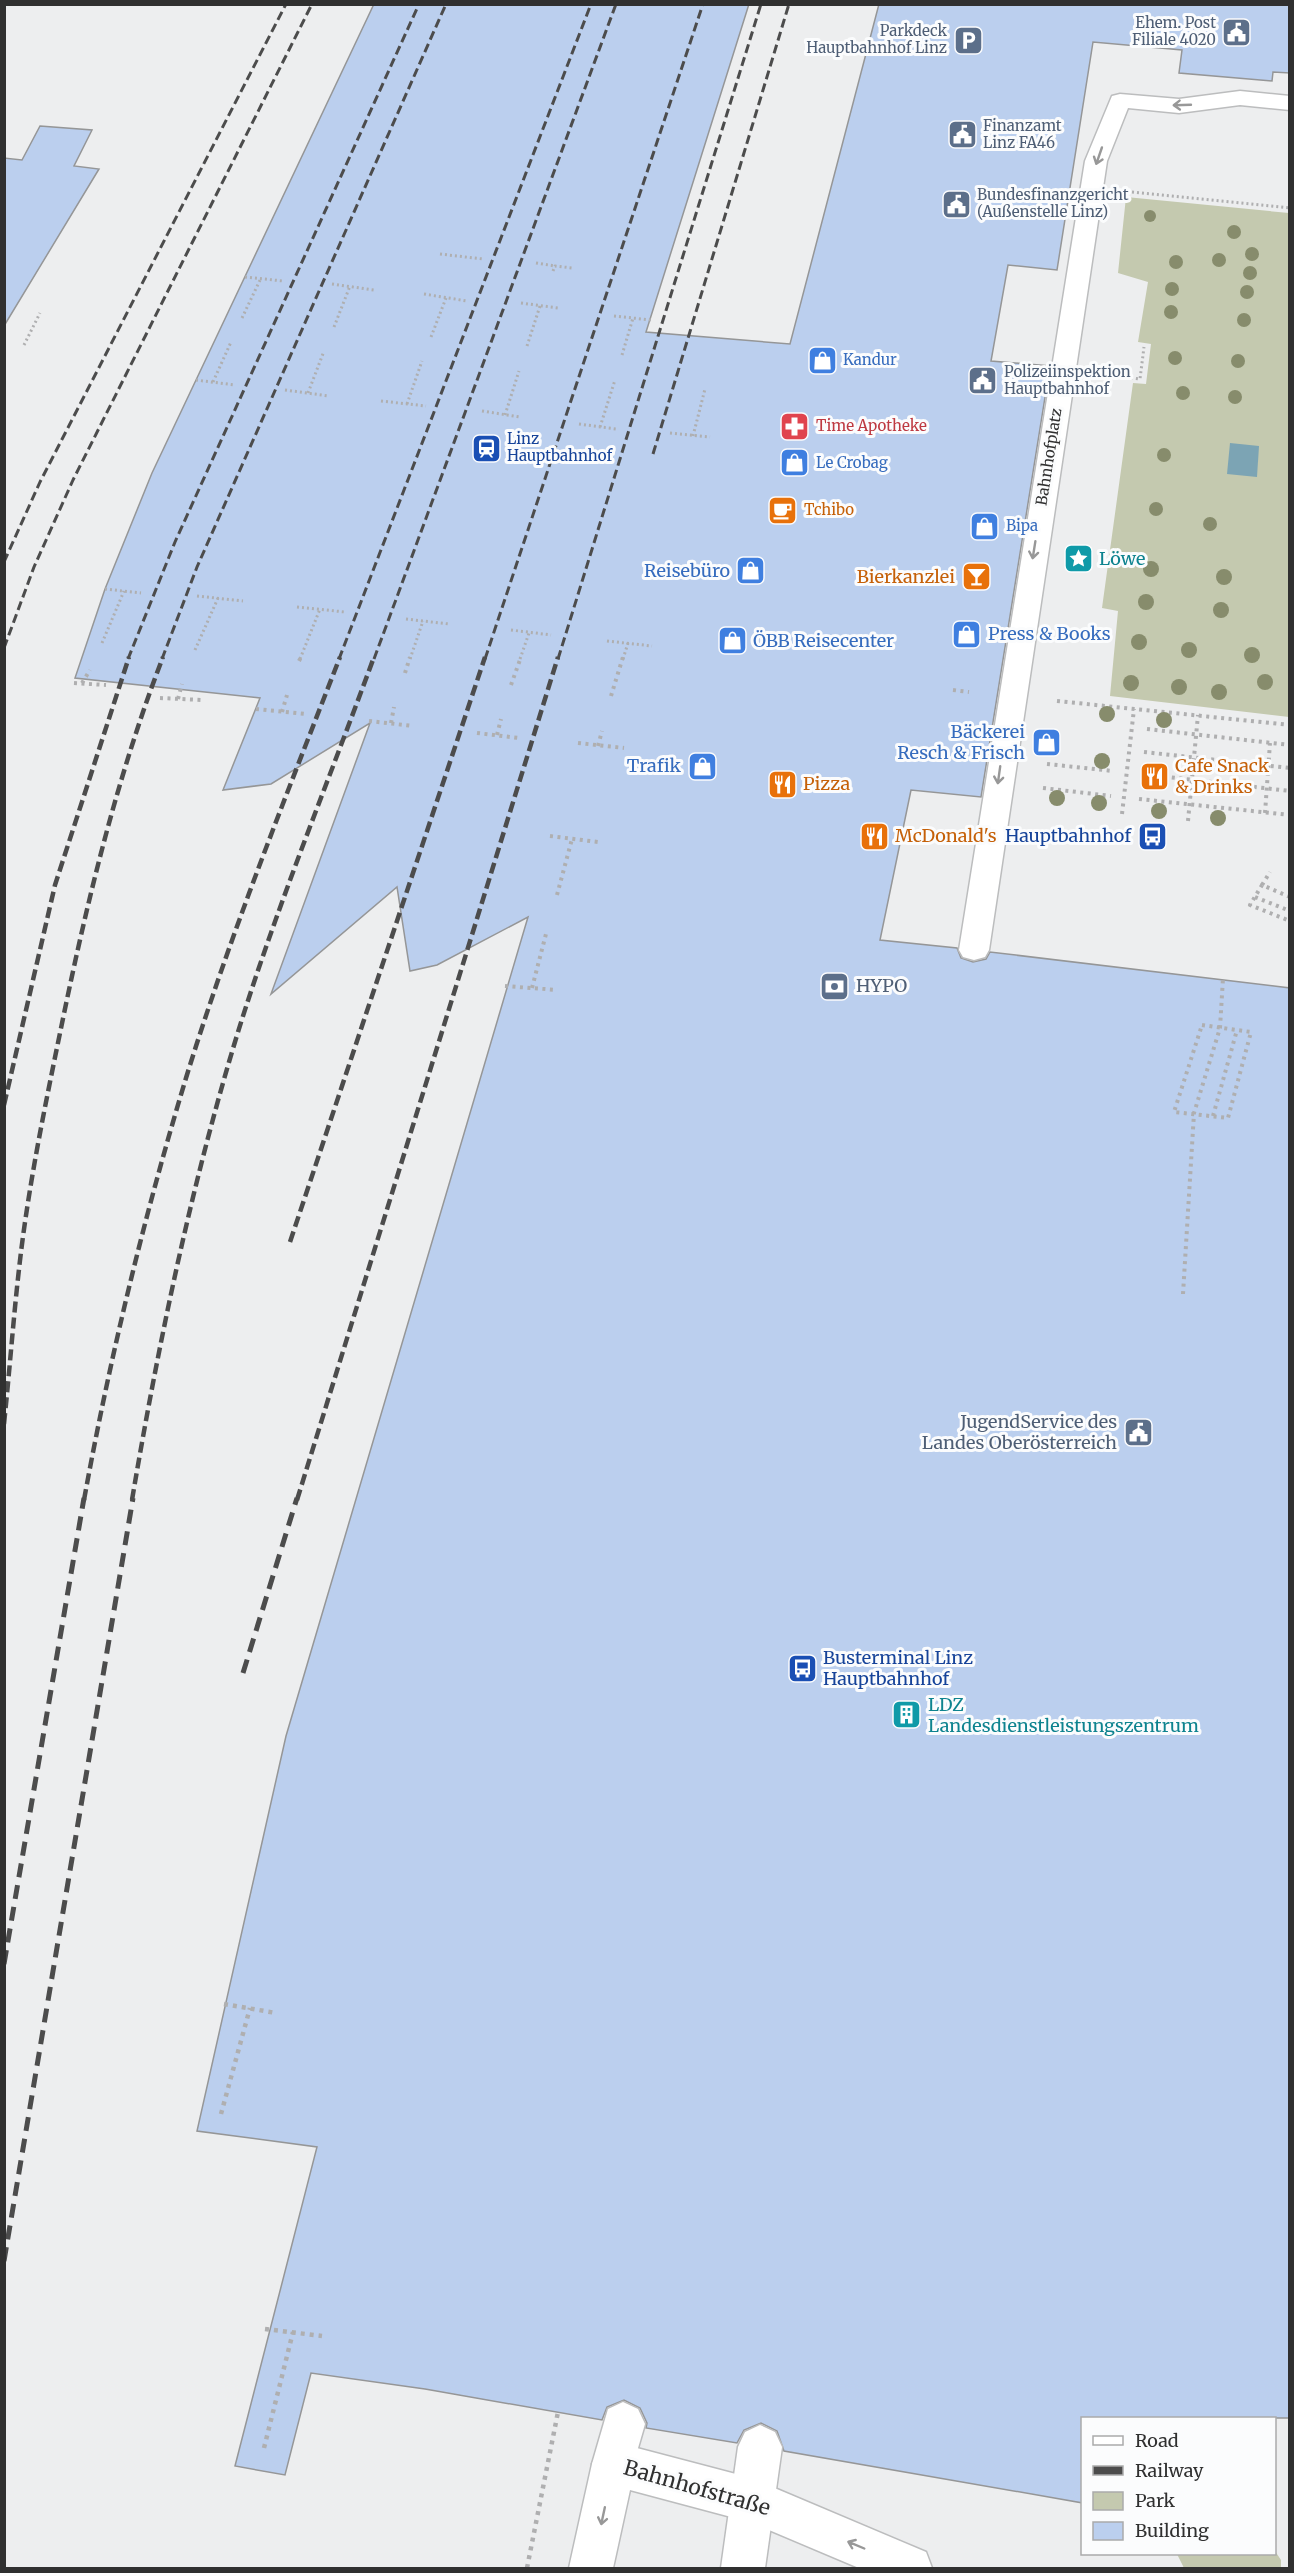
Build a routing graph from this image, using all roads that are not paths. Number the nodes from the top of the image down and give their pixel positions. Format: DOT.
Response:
graph roads {
  1 [pos="1290,103"];
  2 [pos="974,950"];
  3 [pos="760,2447"];
  4 [pos="751,2500"];
  5 [pos="591,2568"];
  6 [pos="743,2568"];
  7 [pos="910,2568"];
  1 -- 2 [label="street, Bahnhofplatz, one-way"];
  3 -- 4 [label="street"];
  4 -- 5 [label="street, Bahnhofstraße, one-way"];
  4 -- 6 [label="street"];
  7 -- 4 [label="street, Bahnhofstraße, one-way"];
}
